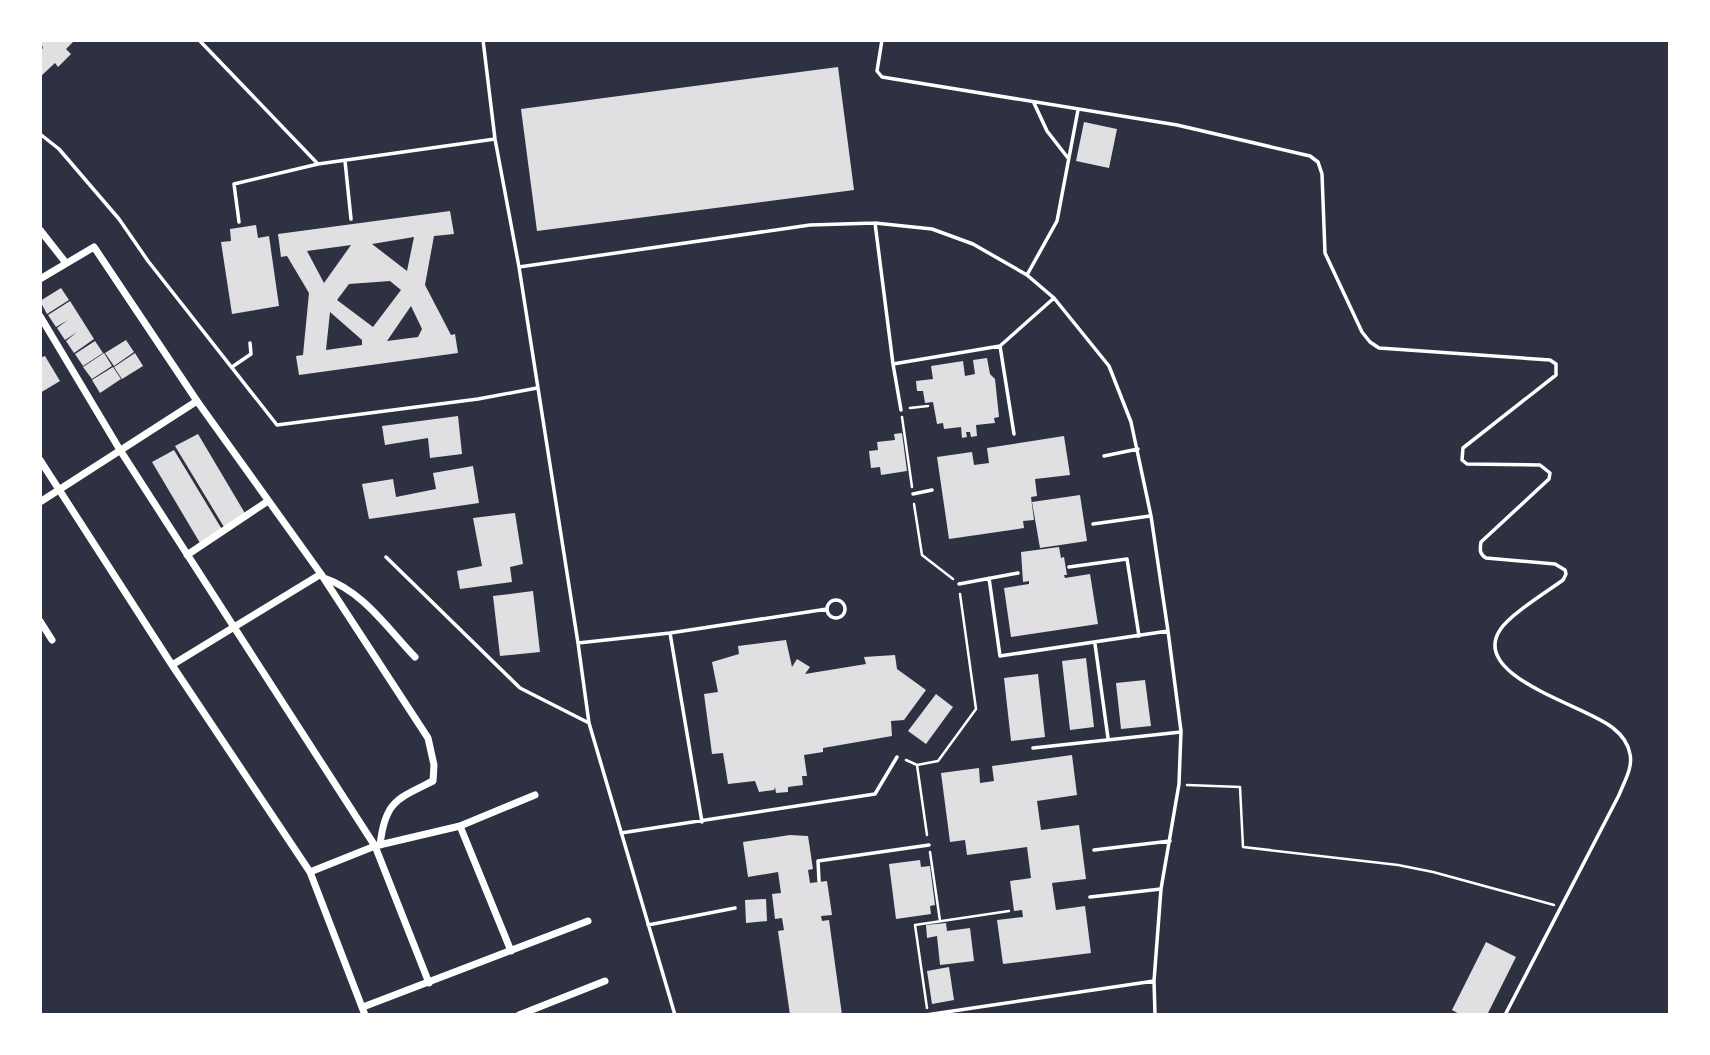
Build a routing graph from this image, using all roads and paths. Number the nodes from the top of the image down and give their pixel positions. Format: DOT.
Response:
graph roads {
  1 [pos="200,40"];
  2 [pos="483,40"];
  3 [pos="883,40"];
  4 [pos="1034,103"];
  5 [pos="1078,110"];
  6 [pos="40,134"];
  7 [pos="495,139"];
  8 [pos="1069,159"];
  9 [pos="345,161"];
  10 [pos="318,164"];
  11 [pos="351,219"];
  12 [pos="239,222"];
  13 [pos="875,223"];
  14 [pos="40,230"];
  15 [pos="66,263"];
  16 [pos="519,267"];
  17 [pos="1027,275"];
  18 [pos="40,279"];
  19 [pos="1054,298"];
  20 [pos="40,316"];
  21 [pos="250,343"];
  22 [pos="1000,346"];
  23 [pos="893,364"];
  24 [pos="232,367"];
  25 [pos="537,388"];
  26 [pos="197,401"];
  27 [pos="928,406"];
  28 [pos="901,410"];
  29 [pos="1014,434"];
  30 [pos="1138,449"];
  31 [pos="120,450"];
  32 [pos="1104,456"];
  33 [pos="40,460"];
  34 [pos="58,490"];
  35 [pos="932,490"];
  36 [pos="913,494"];
  37 [pos="268,501"];
  38 [pos="40,502"];
  39 [pos="1151,516"];
  40 [pos="1093,524"];
  41 [pos="187,555"];
  42 [pos="386,557"];
  43 [pos="1069,567"];
  44 [pos="1018,573"];
  45 [pos="322,576"];
  46 [pos="989,578"];
  47 [pos="958,584"];
  48 [pos="827,609"];
  49 [pos="40,621"];
  50 [pos="233,627"];
  51 [pos="1168,631"];
  52 [pos="670,633"];
  53 [pos="1139,636"];
  54 [pos="52,640"];
  55 [pos="579,643"];
  56 [pos="1094,644"];
  57 [pos="415,657"];
  58 [pos="172,665"];
  59 [pos="589,723"];
  60 [pos="1181,732"];
  61 [pos="1108,738"];
  62 [pos="1033,748"];
  63 [pos="897,757"];
  64 [pos="1180,784"];
  65 [pos="535,795"];
  66 [pos="702,822"];
  67 [pos="460,826"];
  68 [pos="621,833"];
  69 [pos="1170,841"];
  70 [pos="377,845"];
  71 [pos="929,845"];
  72 [pos="1094,850"];
  73 [pos="310,872"];
  74 [pos="819,881"];
  75 [pos="1161,889"];
  76 [pos="1090,897"];
  77 [pos="1561,907"];
  78 [pos="735,908"];
  79 [pos="1009,911"];
  80 [pos="588,921"];
  81 [pos="648,925"];
  82 [pos="511,951"];
  83 [pos="605,981"];
  84 [pos="1154,981"];
  85 [pos="429,983"];
  86 [pos="364,1011"];
  87 [pos="535,1012"];
  88 [pos="519,1015"];
  89 [pos="675,1015"];
  90 [pos="927,1015"];
  91 [pos="1155,1015"];
  92 [pos="1506,1015"];
  1 -- 10 [label="lane"];
  2 -- 7 [label="lane"];
  3 -- 4 [label="lane"];
  4 -- 5 [label="lane"];
  4 -- 8 [label="lane"];
  5 -- 8 [label="lane"];
  5 -- 77 [label="lane"];
  6 -- 24 [label="lane"];
  7 -- 9 [label="lane"];
  7 -- 16 [label="lane"];
  8 -- 17 [label="lane"];
  9 -- 10 [label="lane"];
  9 -- 11 [label="lane"];
  10 -- 12 [label="lane"];
  13 -- 16 [label="lane"];
  13 -- 17 [label="lane"];
  13 -- 23 [label="lane"];
  14 -- 15 [label="street"];
  15 -- 18 [label="street"];
  15 -- 26 [label="street"];
  16 -- 25 [label="lane"];
  17 -- 19 [label="lane"];
  19 -- 22 [label="lane"];
  19 -- 30 [label="lane"];
  20 -- 31 [label="street"];
  21 -- 24 [label="lane"];
  22 -- 23 [label="lane"];
  22 -- 29 [label="lane"];
  23 -- 28 [label="lane"];
  24 -- 25 [label="lane"];
  25 -- 55 [label="lane"];
  26 -- 31 [label="street"];
  26 -- 37 [label="street"];
  27 -- 28 [label="path"];
  28 -- 36 [label="path"];
  30 -- 32 [label="lane"];
  30 -- 39 [label="lane"];
  31 -- 34 [label="street"];
  31 -- 41 [label="street"];
  33 -- 34 [label="street"];
  34 -- 38 [label="street"];
  34 -- 58 [label="street"];
  35 -- 36 [label="lane"];
  36 -- 47 [label="path"];
  37 -- 41 [label="street"];
  37 -- 45 [label="street"];
  39 -- 40 [label="lane"];
  39 -- 51 [label="lane"];
  41 -- 50 [label="street"];
  42 -- 59 [label="lane"];
  43 -- 53 [label="lane"];
  44 -- 46 [label="lane"];
  45 -- 50 [label="street"];
  45 -- 57 [label="street"];
  45 -- 70 [label="street"];
  46 -- 47 [label="lane"];
  46 -- 56 [label="lane"];
  47 -- 63 [label="path"];
  48 -- 48 [label="lane"];
  48 -- 52 [label="lane"];
  49 -- 54 [label="street"];
  50 -- 58 [label="street"];
  50 -- 70 [label="street"];
  51 -- 53 [label="lane"];
  51 -- 60 [label="lane"];
  52 -- 55 [label="lane"];
  52 -- 66 [label="lane"];
  53 -- 56 [label="lane"];
  55 -- 59 [label="lane"];
  56 -- 61 [label="lane"];
  58 -- 73 [label="street"];
  59 -- 68 [label="lane"];
  60 -- 61 [label="lane"];
  60 -- 64 [label="lane"];
  61 -- 62 [label="lane"];
  63 -- 66 [label="lane"];
  64 -- 69 [label="lane"];
  64 -- 77 [label="path"];
  65 -- 67 [label="street"];
  66 -- 68 [label="lane"];
  67 -- 70 [label="street"];
  67 -- 82 [label="street"];
  68 -- 81 [label="lane"];
  69 -- 72 [label="lane"];
  69 -- 75 [label="lane"];
  70 -- 73 [label="street"];
  70 -- 85 [label="street"];
  71 -- 74 [label="lane"];
  73 -- 86 [label="street"];
  75 -- 76 [label="lane"];
  75 -- 84 [label="lane"];
  77 -- 92 [label="lane"];
  78 -- 81 [label="lane"];
  79 -- 90 [label="path"];
  80 -- 82 [label="street"];
  81 -- 89 [label="lane"];
  82 -- 85 [label="street"];
  83 -- 87 [label="street"];
  84 -- 90 [label="lane"];
  84 -- 91 [label="lane"];
  85 -- 86 [label="street"];
  87 -- 88 [label="street"];
}
